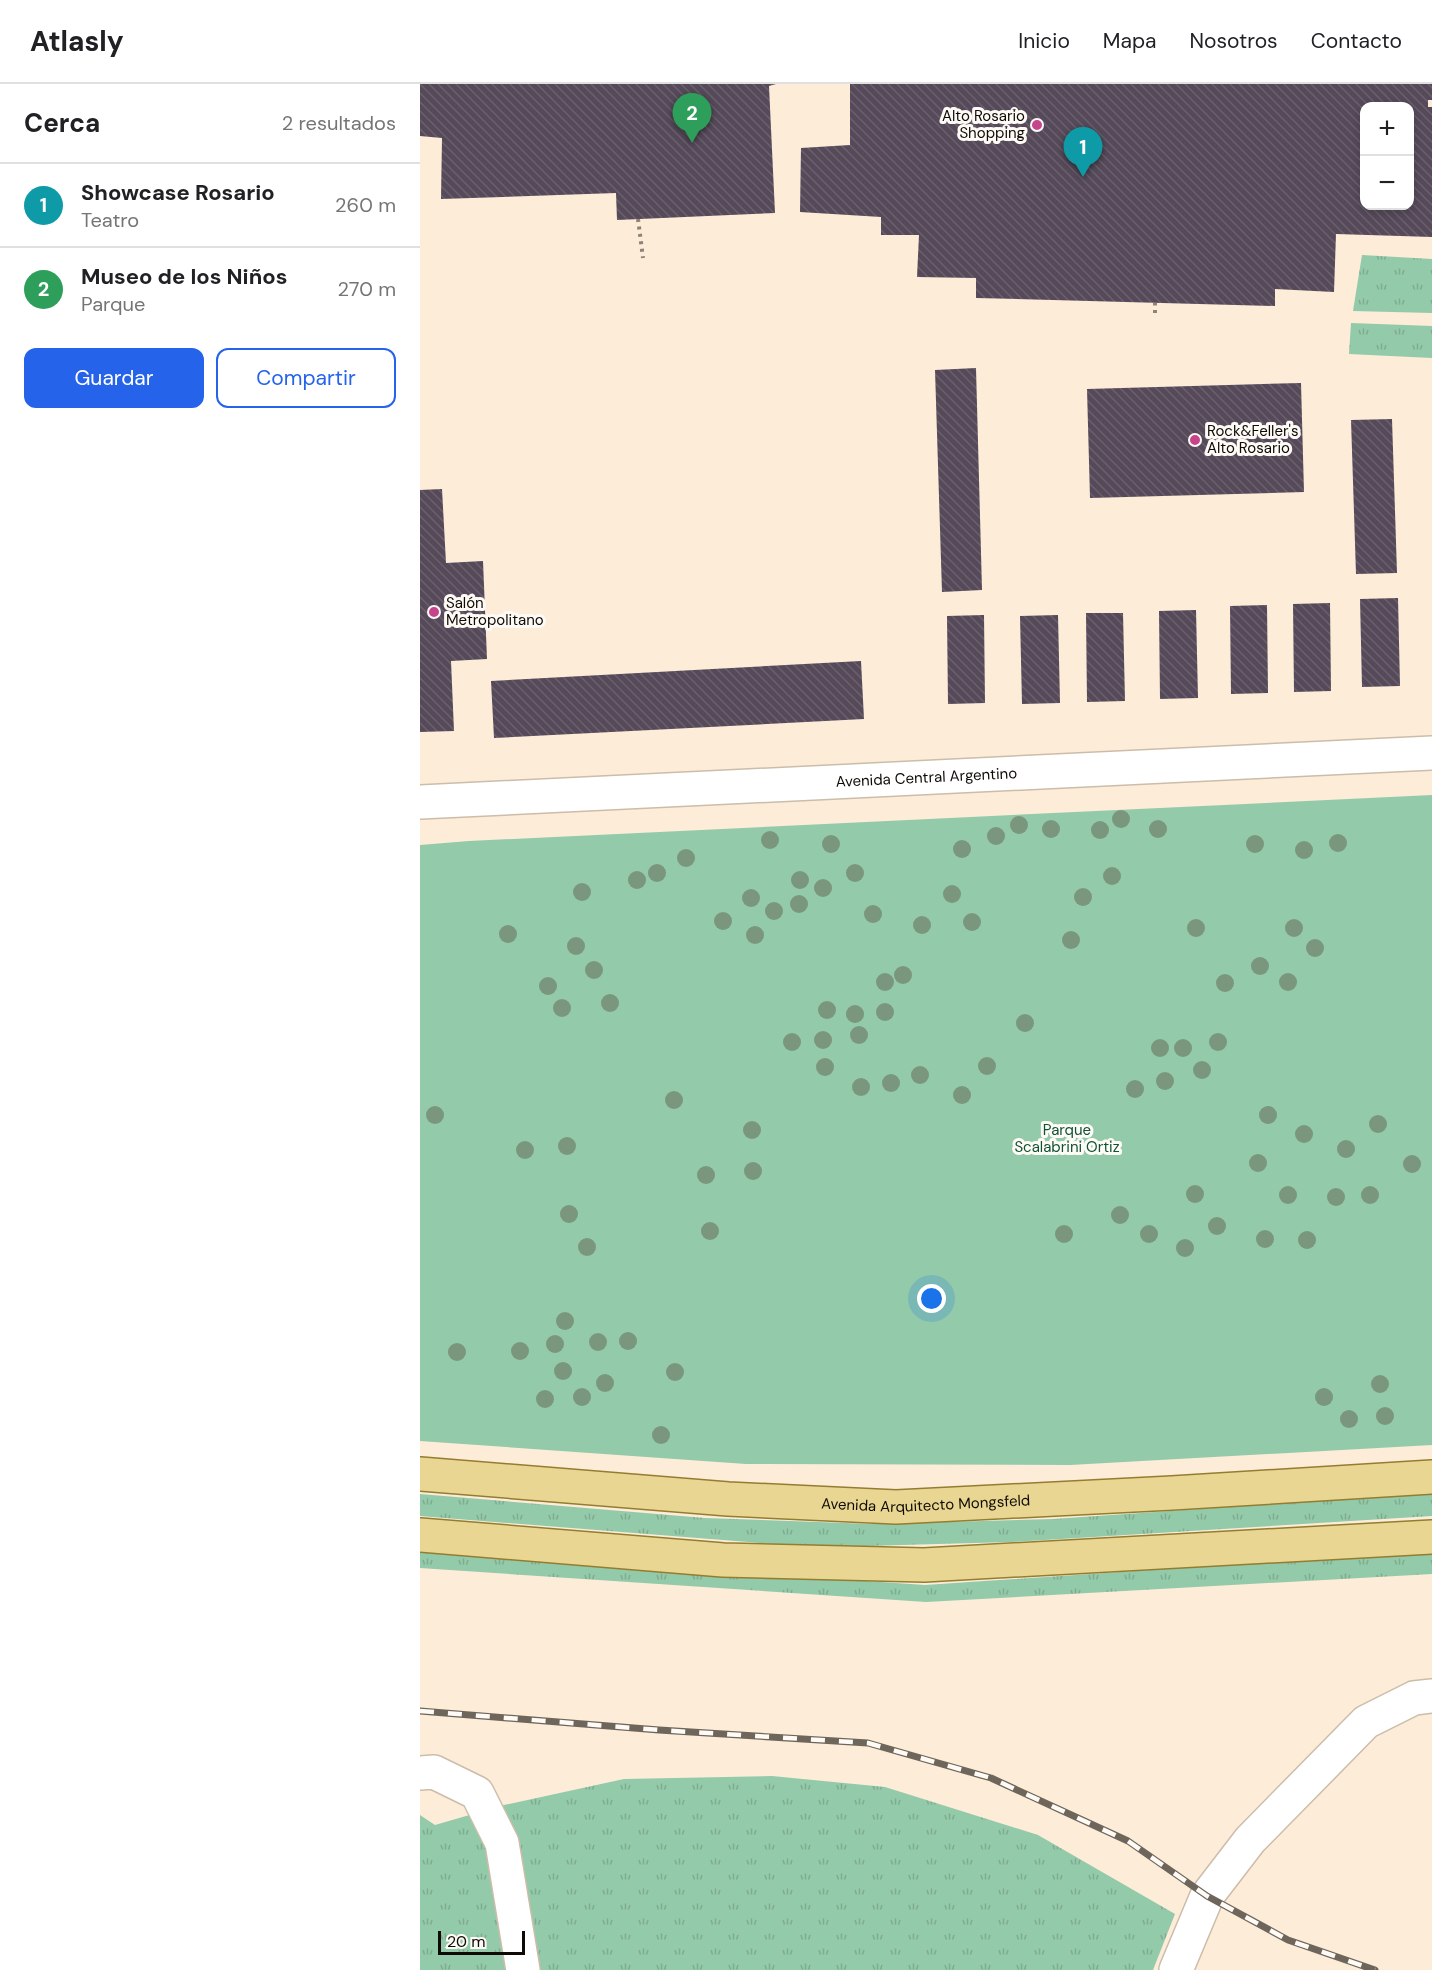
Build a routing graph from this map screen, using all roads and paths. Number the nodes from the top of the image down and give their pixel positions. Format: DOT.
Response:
graph roads {
  1 [pos="638,219"];
  2 [pos="643,258"];
  3 [pos="1155,303"];
  4 [pos="1155,313"];
  5 [pos="1432,753"];
  6 [pos="420,802"];
  7 [pos="420,1474"];
  8 [pos="1432,1477"];
  9 [pos="420,1535"];
  10 [pos="1432,1537"];
  11 [pos="1432,1696"];
  12 [pos="420,1773"];
  13 [pos="523,1970"];
  14 [pos="1176,1970"];
  1 -- 2 [label="path"];
  3 -- 4 [label="path"];
  5 -- 6 [label="street, Avenida Central Argentino"];
  7 -- 8 [label="main road, Avenida Arquitecto Mongsfeld"];
  9 -- 10 [label="main road"];
  11 -- 14 [label="street"];
  12 -- 13 [label="street"];
}
